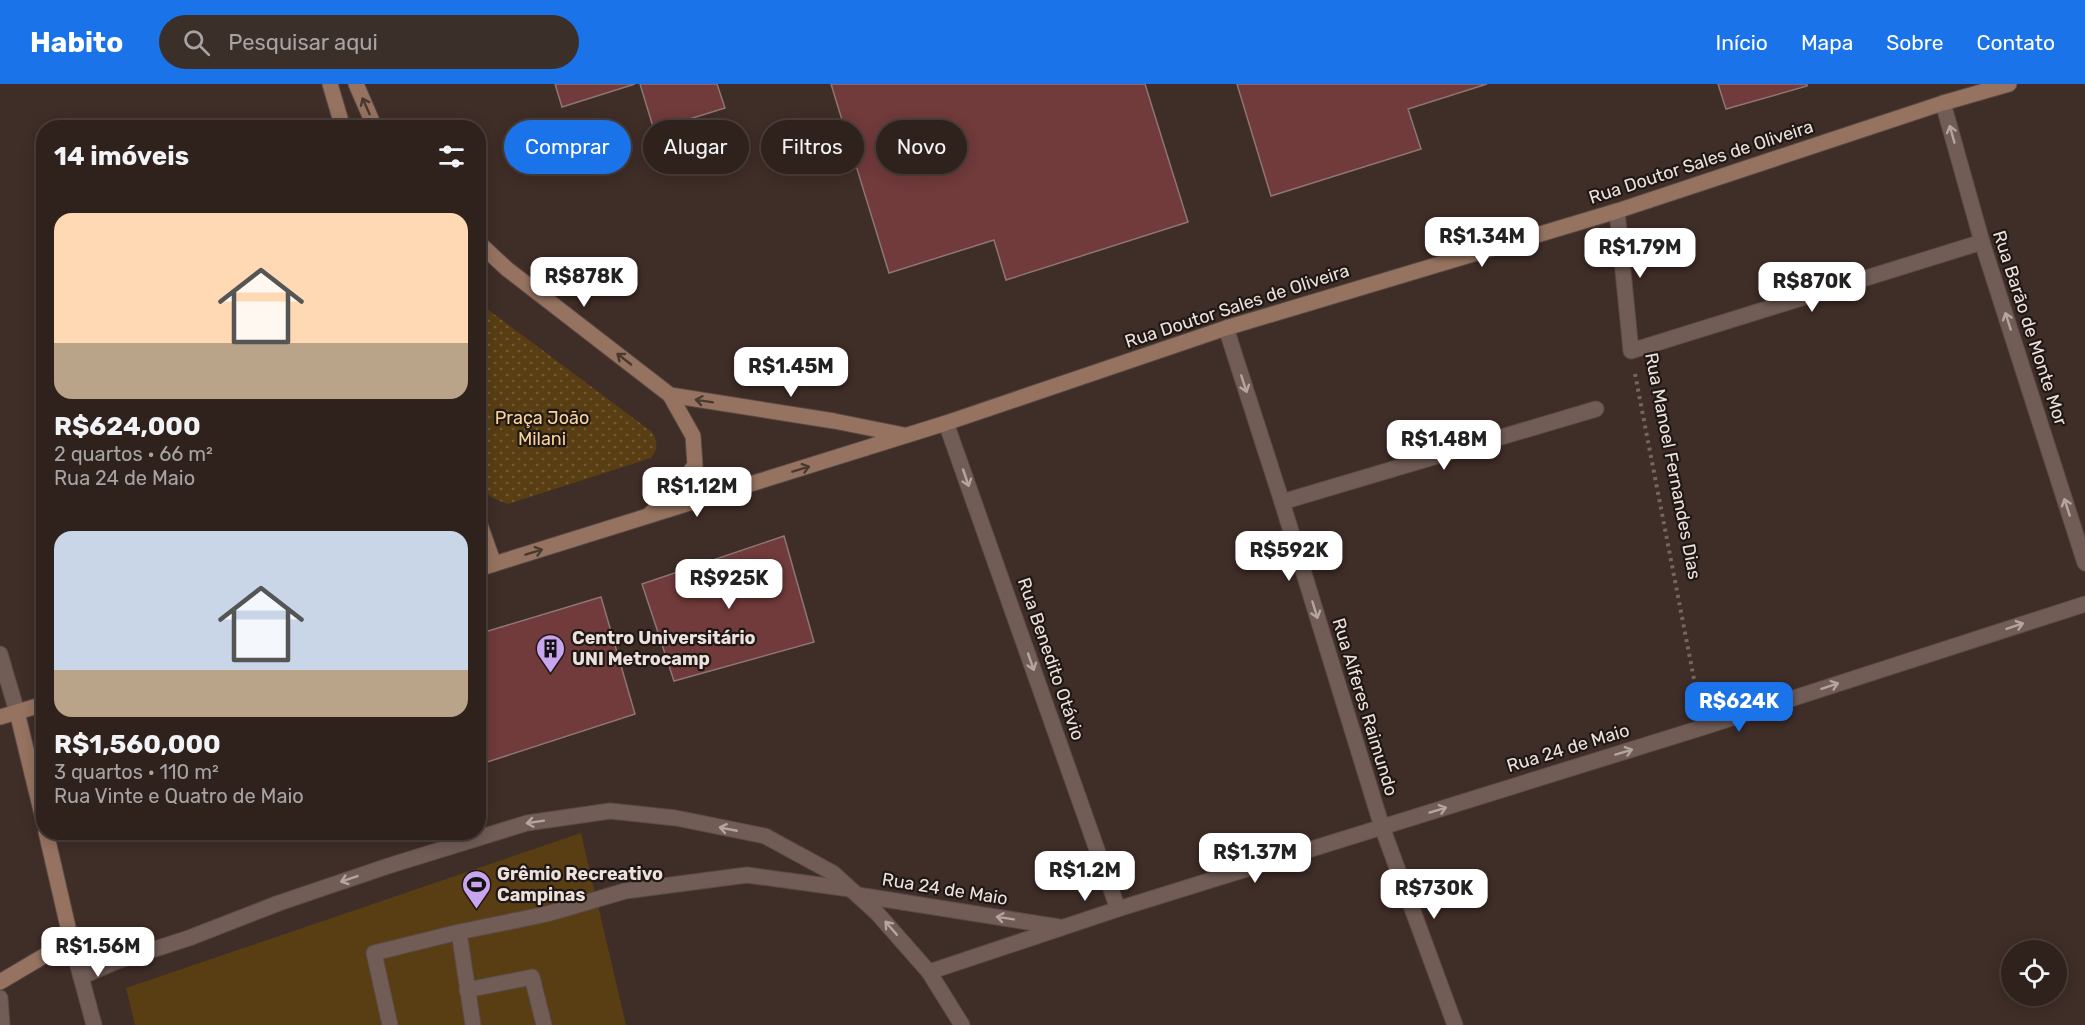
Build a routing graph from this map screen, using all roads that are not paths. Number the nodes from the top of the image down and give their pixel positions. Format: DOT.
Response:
graph roads {
  1 [pos="330,84"];
  2 [pos="356,84"];
  3 [pos="2000,85"];
  4 [pos="1943,103"];
  5 [pos="341,120"];
  6 [pos="372,120"];
  7 [pos="1617,210"];
  8 [pos="1982,242"];
  9 [pos="486,249"];
  10 [pos="1226,328"];
  11 [pos="670,395"];
  12 [pos="1596,409"];
  13 [pos="946,423"];
  14 [pos="906,436"];
  15 [pos="1282,502"];
  16 [pos="648,516"];
  17 [pos="486,542"];
  18 [pos="2085,563"];
  19 [pos="494,564"];
  20 [pos="486,566"];
  21 [pos="2085,604"];
  22 [pos="0,654"];
  23 [pos="36,706"];
  24 [pos="18,712"];
  25 [pos="0,717"];
  26 [pos="36,789"];
  27 [pos="1382,827"];
  28 [pos="486,836"];
  29 [pos="48,840"];
  30 [pos="472,840"];
  31 [pos="853,892"];
  32 [pos="1118,909"];
  33 [pos="1062,927"];
  34 [pos="459,932"];
  35 [pos="71,940"];
  36 [pos="929,972"];
  37 [pos="81,977"];
  38 [pos="0,982"];
  39 [pos="467,990"];
  40 [pos="0,998"];
  41 [pos="2,1025"];
  42 [pos="94,1025"];
  43 [pos="390,1025"];
  44 [pos="473,1025"];
  45 [pos="544,1025"];
  46 [pos="962,1025"];
  47 [pos="1455,1025"];
  1 -- 5 [label="main road"];
  6 -- 2 [label="main road, one-way"];
  3 -- 4 [label="main road, Rua Doutor Sales de Oliveira"];
  4 -- 7 [label="main road, Rua Doutor Sales de Oliveira"];
  8 -- 4 [label="street, Rua Barão de Monte Mor, one-way"];
  7 -- 8 [label="street, Rua Manoel Fernandes Dias"];
  7 -- 10 [label="main road, Rua Doutor Sales de Oliveira"];
  18 -- 8 [label="street, Rua Barão de Monte Mor, one-way"];
  11 -- 9 [label="main road, one-way"];
  10 -- 13 [label="main road, Rua Doutor Sales de Oliveira"];
  10 -- 15 [label="street, Rua Alferes Raimundo, one-way"];
  14 -- 11 [label="main road, one-way"];
  11 -- 16 [label="main road"];
  12 -- 15 [label="street"];
  13 -- 14 [label="main road, Rua Doutor Sales de Oliveira"];
  13 -- 32 [label="street, Rua Benedito Otávio, one-way"];
  16 -- 14 [label="main road, Rua Doutor Sales de Oliveira, one-way"];
  15 -- 27 [label="street, Rua Alferes Raimundo, one-way"];
  19 -- 16 [label="main road, Rua Doutor Sales de Oliveira, one-way"];
  17 -- 19 [label="main road"];
  19 -- 20 [label="main road, Rua Doutor Sales de Oliveira"];
  27 -- 21 [label="street, Rua 24 de Maio, one-way"];
  22 -- 24 [label="street"];
  23 -- 24 [label="main road"];
  24 -- 25 [label="main road"];
  24 -- 26 [label="main road"];
  27 -- 32 [label="street, Rua 24 de Maio"];
  27 -- 47 [label="street, Rua Alferes Raimundo"];
  31 -- 28 [label="street, one-way"];
  29 -- 35 [label="main road"];
  30 -- 37 [label="street, one-way"];
  33 -- 31 [label="street, Rua 24 de Maio, one-way"];
  31 -- 34 [label="street, Rua 24 de Maio"];
  36 -- 31 [label="street, one-way"];
  32 -- 33 [label="street, Rua 24 de Maio"];
  33 -- 36 [label="street, Rua 24 de Maio"];
  34 -- 39 [label="street"];
  34 -- 43 [label="street, Rua 24 de Maio"];
  35 -- 37 [label="street"];
  35 -- 38 [label="main road"];
  36 -- 46 [label="street"];
  37 -- 42 [label="street"];
  39 -- 44 [label="street"];
  39 -- 45 [label="street"];
  40 -- 41 [label="street"];
}
